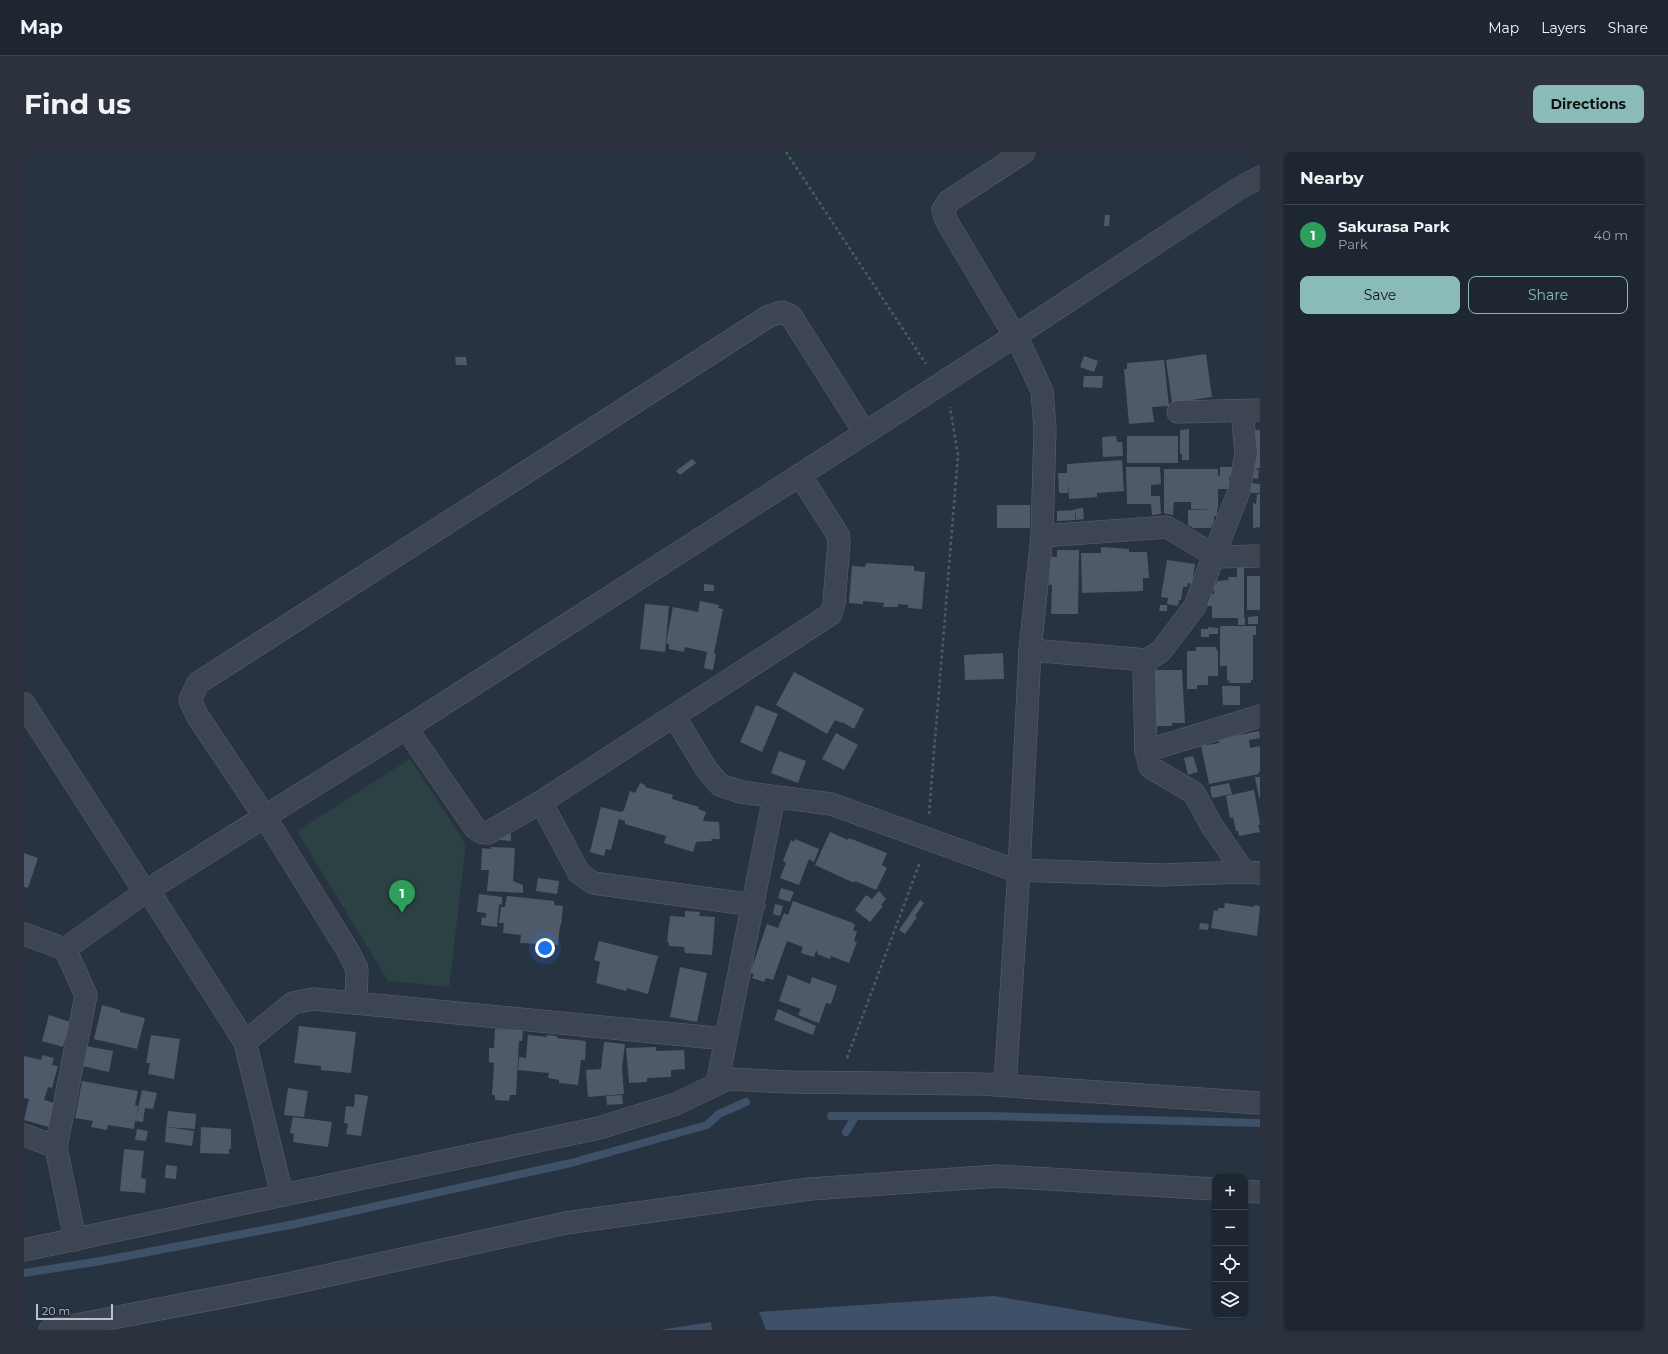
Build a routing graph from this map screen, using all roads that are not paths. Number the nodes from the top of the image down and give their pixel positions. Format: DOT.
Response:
graph roads {
  1 [pos="1024,152"];
  2 [pos="1260,177"];
  3 [pos="1015,336"];
  4 [pos="1251,410"];
  5 [pos="1178,412"];
  6 [pos="865,433"];
  7 [pos="800,476"];
  8 [pos="1042,536"];
  9 [pos="1214,555"];
  10 [pos="1260,556"];
  11 [pos="1030,650"];
  12 [pos="1147,660"];
  13 [pos="24,704"];
  14 [pos="674,716"];
  15 [pos="1260,716"];
  16 [pos="406,728"];
  17 [pos="1146,751"];
  18 [pos="774,797"];
  19 [pos="541,802"];
  20 [pos="264,817"];
  21 [pos="1019,870"];
  22 [pos="1252,872"];
  23 [pos="146,891"];
  24 [pos="754,904"];
  25 [pos="24,934"];
  26 [pos="65,949"];
  27 [pos="356,1003"];
  28 [pos="726,1039"];
  29 [pos="245,1042"];
  30 [pos="717,1084"];
  31 [pos="1005,1085"];
  32 [pos="1260,1103"];
  33 [pos="24,1135"];
  34 [pos="56,1147"];
  35 [pos="1212,1189"];
  36 [pos="1248,1191"];
  37 [pos="1260,1192"];
  38 [pos="282,1196"];
  39 [pos="75,1240"];
  40 [pos="24,1250"];
  41 [pos="50,1330"];
  1 -- 3 [label="street"];
  2 -- 3 [label="street"];
  3 -- 6 [label="street"];
  3 -- 8 [label="street"];
  4 -- 5 [label="street"];
  4 -- 9 [label="street"];
  6 -- 7 [label="street"];
  6 -- 20 [label="street"];
  7 -- 14 [label="street"];
  7 -- 16 [label="street"];
  8 -- 9 [label="street"];
  8 -- 11 [label="street"];
  9 -- 10 [label="street"];
  9 -- 12 [label="street"];
  11 -- 12 [label="street"];
  11 -- 21 [label="street"];
  12 -- 17 [label="street"];
  13 -- 23 [label="street"];
  14 -- 18 [label="street"];
  14 -- 19 [label="street"];
  15 -- 17 [label="street"];
  16 -- 19 [label="street"];
  16 -- 20 [label="street"];
  17 -- 22 [label="street"];
  18 -- 21 [label="street"];
  18 -- 24 [label="street"];
  19 -- 24 [label="street"];
  20 -- 23 [label="street"];
  20 -- 27 [label="street"];
  21 -- 22 [label="street"];
  21 -- 31 [label="street"];
  23 -- 26 [label="street"];
  23 -- 29 [label="street"];
  24 -- 28 [label="street"];
  25 -- 26 [label="street"];
  26 -- 34 [label="street"];
  27 -- 28 [label="street"];
  27 -- 29 [label="street"];
  28 -- 30 [label="street"];
  29 -- 38 [label="street"];
  30 -- 31 [label="street"];
  30 -- 38 [label="street"];
  31 -- 32 [label="street"];
  33 -- 34 [label="street"];
  34 -- 39 [label="street"];
  35 -- 41 [label="street"];
  36 -- 37 [label="street"];
  38 -- 39 [label="street"];
  39 -- 40 [label="street"];
}
